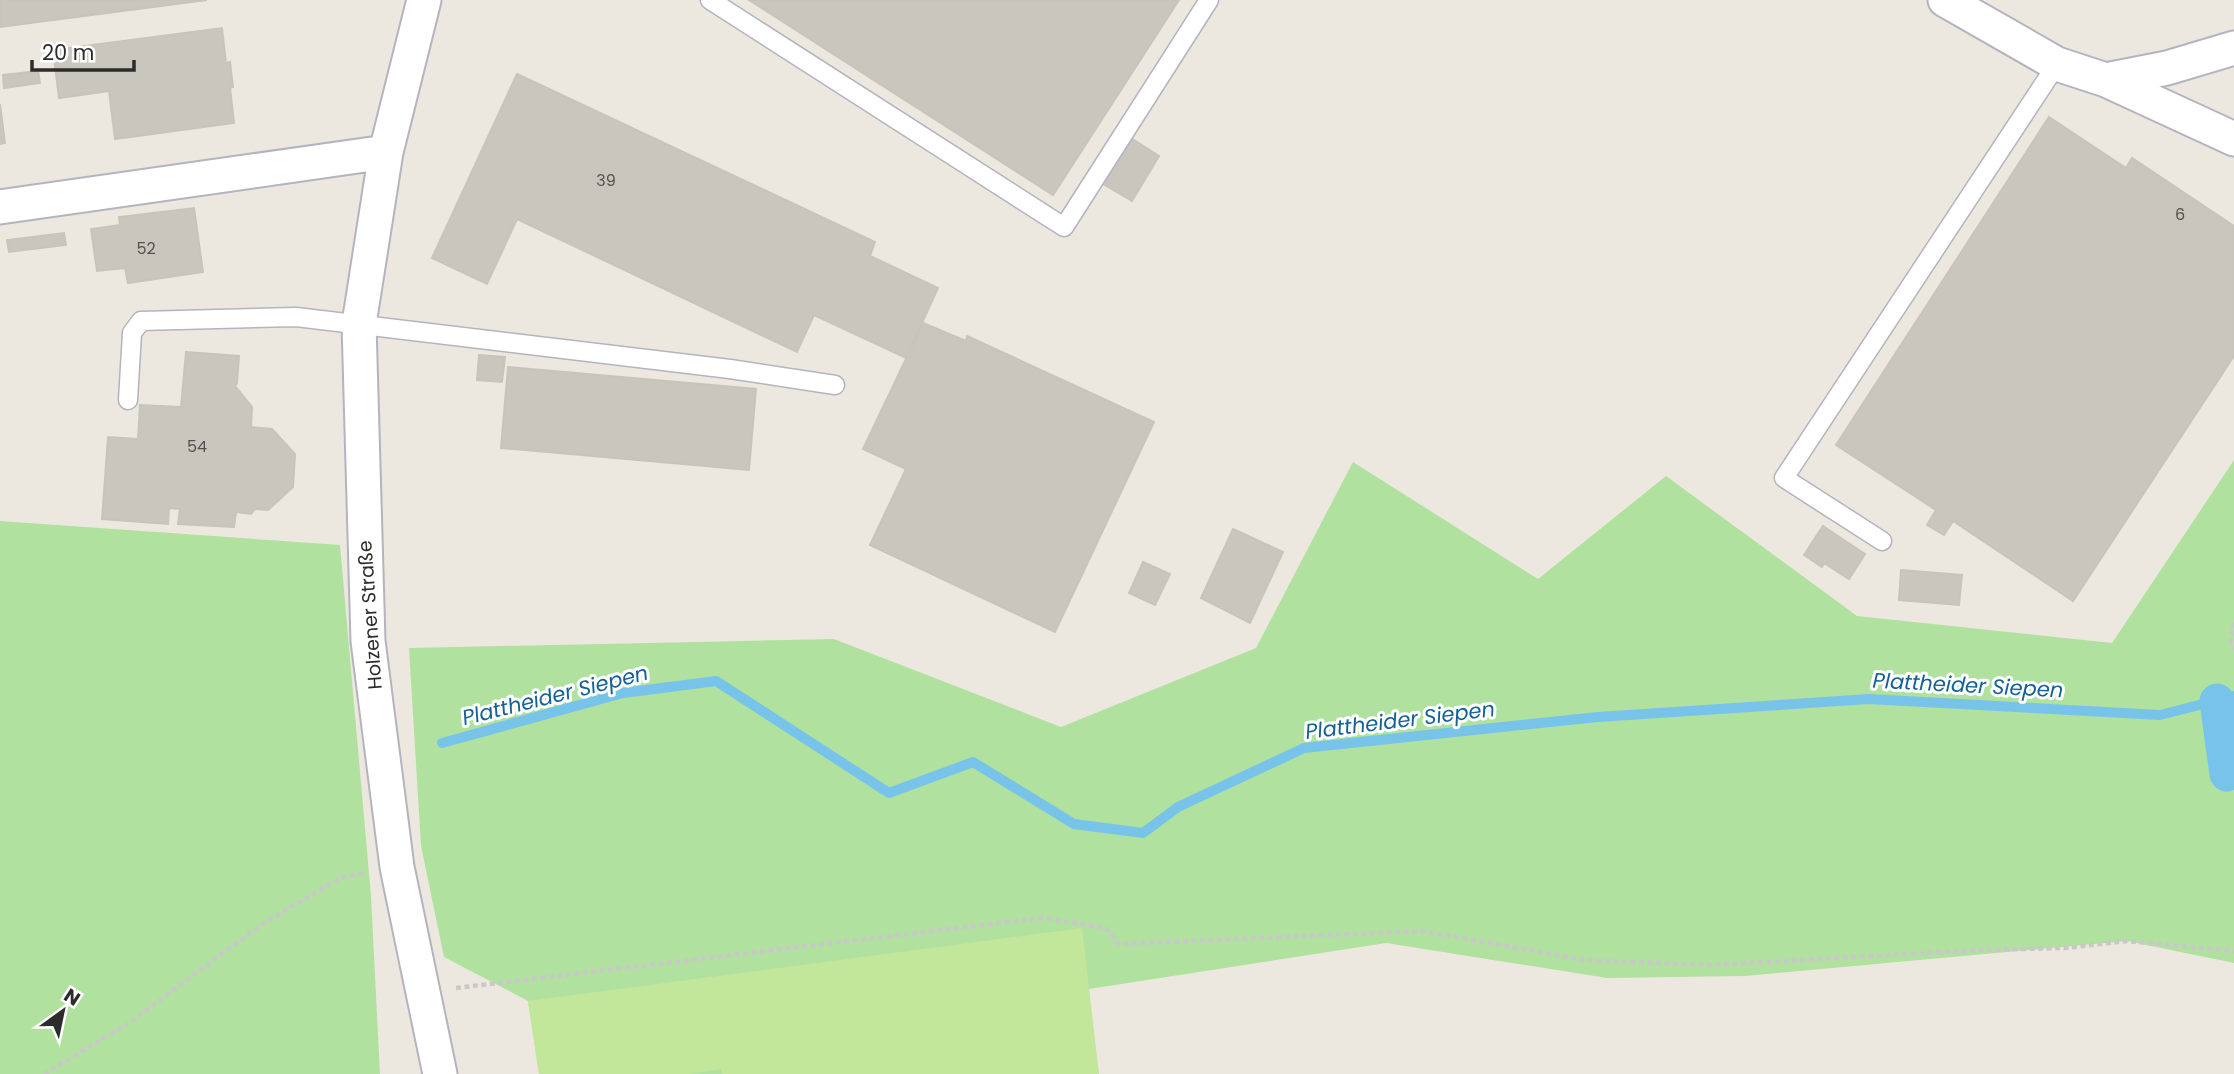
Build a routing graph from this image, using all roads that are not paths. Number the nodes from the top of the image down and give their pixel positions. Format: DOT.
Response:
graph roads {
  1 [pos="424,0"];
  2 [pos="710,0"];
  3 [pos="1209,0"];
  4 [pos="1945,0"];
  5 [pos="2234,48"];
  6 [pos="2057,64"];
  7 [pos="2106,79"];
  8 [pos="2234,139"];
  9 [pos="386,152"];
  10 [pos="0,207"];
  11 [pos="359,324"];
  12 [pos="835,385"];
  13 [pos="128,400"];
  14 [pos="1882,541"];
  15 [pos="440,1074"];
  1 -- 9 [label="street, Holzener Straße"];
  2 -- 3 [label="lane"];
  4 -- 6 [label="street"];
  5 -- 7 [label="street"];
  6 -- 7 [label="street"];
  6 -- 14 [label="lane"];
  7 -- 8 [label="street"];
  9 -- 10 [label="street"];
  9 -- 11 [label="street, Holzener Straße"];
  11 -- 12 [label="lane"];
  11 -- 13 [label="lane"];
  11 -- 15 [label="street, Holzener Straße"];
}
